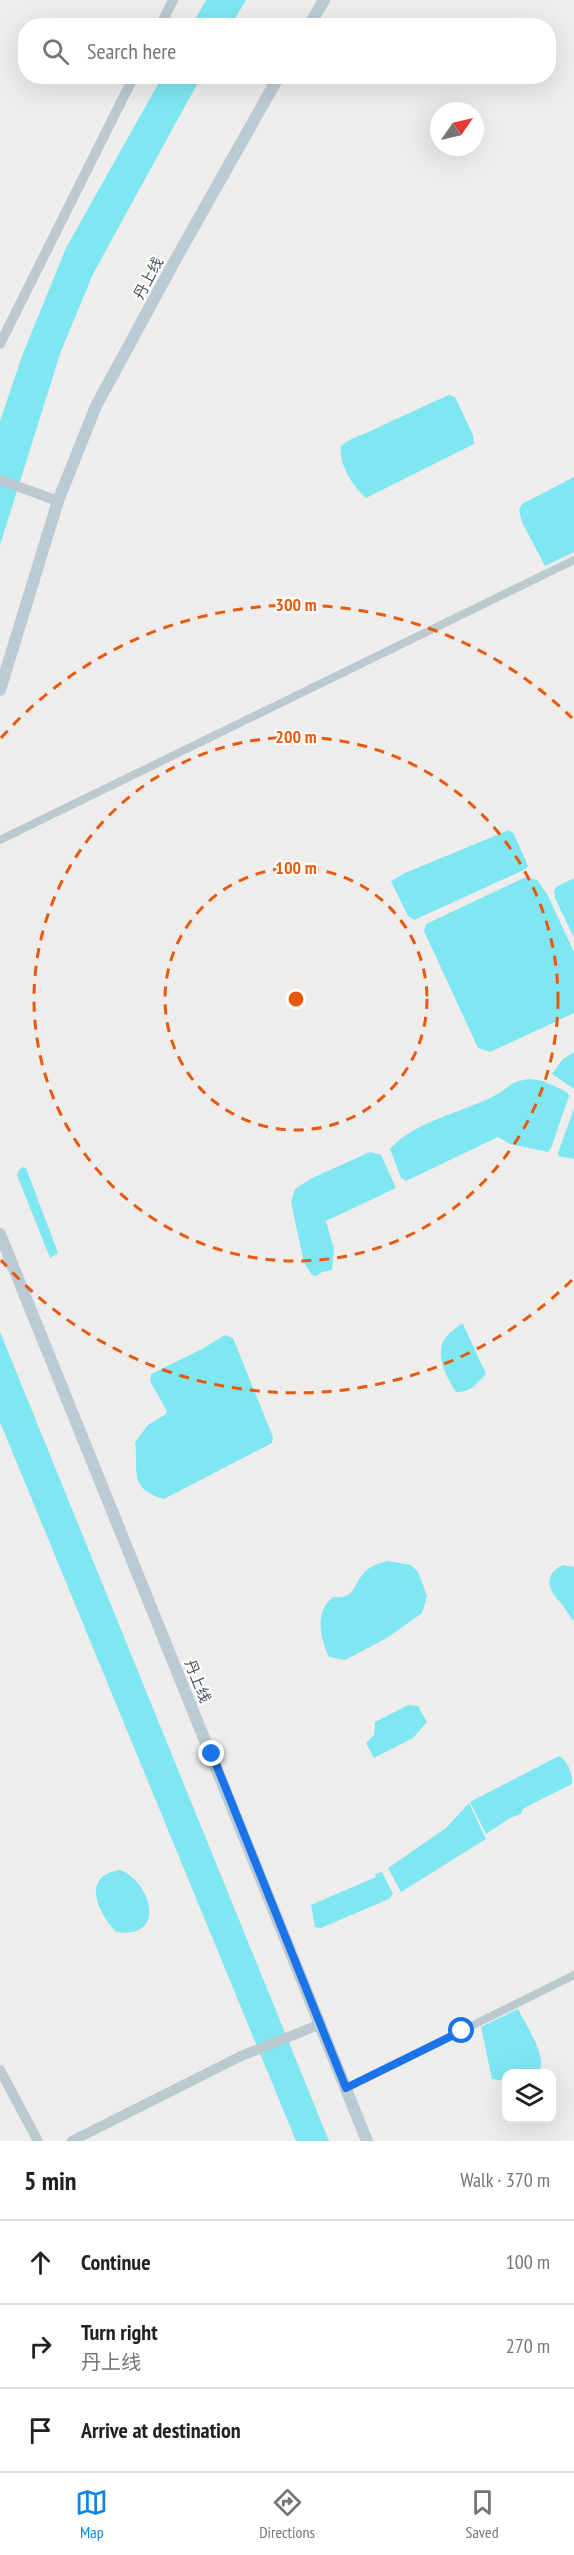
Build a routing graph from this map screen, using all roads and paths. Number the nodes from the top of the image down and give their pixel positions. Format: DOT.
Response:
graph roads {
  1 [pos="173,0"];
  2 [pos="324,0"];
  3 [pos="164,18"];
  4 [pos="314,18"];
  5 [pos="130,84"];
  6 [pos="274,84"];
  7 [pos="0,344"];
  8 [pos="0,480"];
  9 [pos="58,501"];
  10 [pos="574,560"];
  11 [pos="0,690"];
  12 [pos="0,840"];
  13 [pos="0,1234"];
  14 [pos="574,1975"];
  15 [pos="321,2024"];
  16 [pos="0,2070"];
  17 [pos="346,2088"];
  18 [pos="38,2141"];
  19 [pos="72,2141"];
  20 [pos="367,2141"];
  1 -- 3 [label="street"];
  2 -- 4 [label="main road"];
  5 -- 7 [label="street"];
  6 -- 9 [label="main road, 丹上线"];
  8 -- 9 [label="street"];
  9 -- 11 [label="main road, 丹上线"];
  10 -- 12 [label="street"];
  13 -- 15 [label="main road, 丹上线"];
  14 -- 17 [label="street"];
  15 -- 17 [label="main road, 丹上线"];
  15 -- 19 [label="street"];
  16 -- 18 [label="street"];
  17 -- 20 [label="main road, 丹上线"];
}
